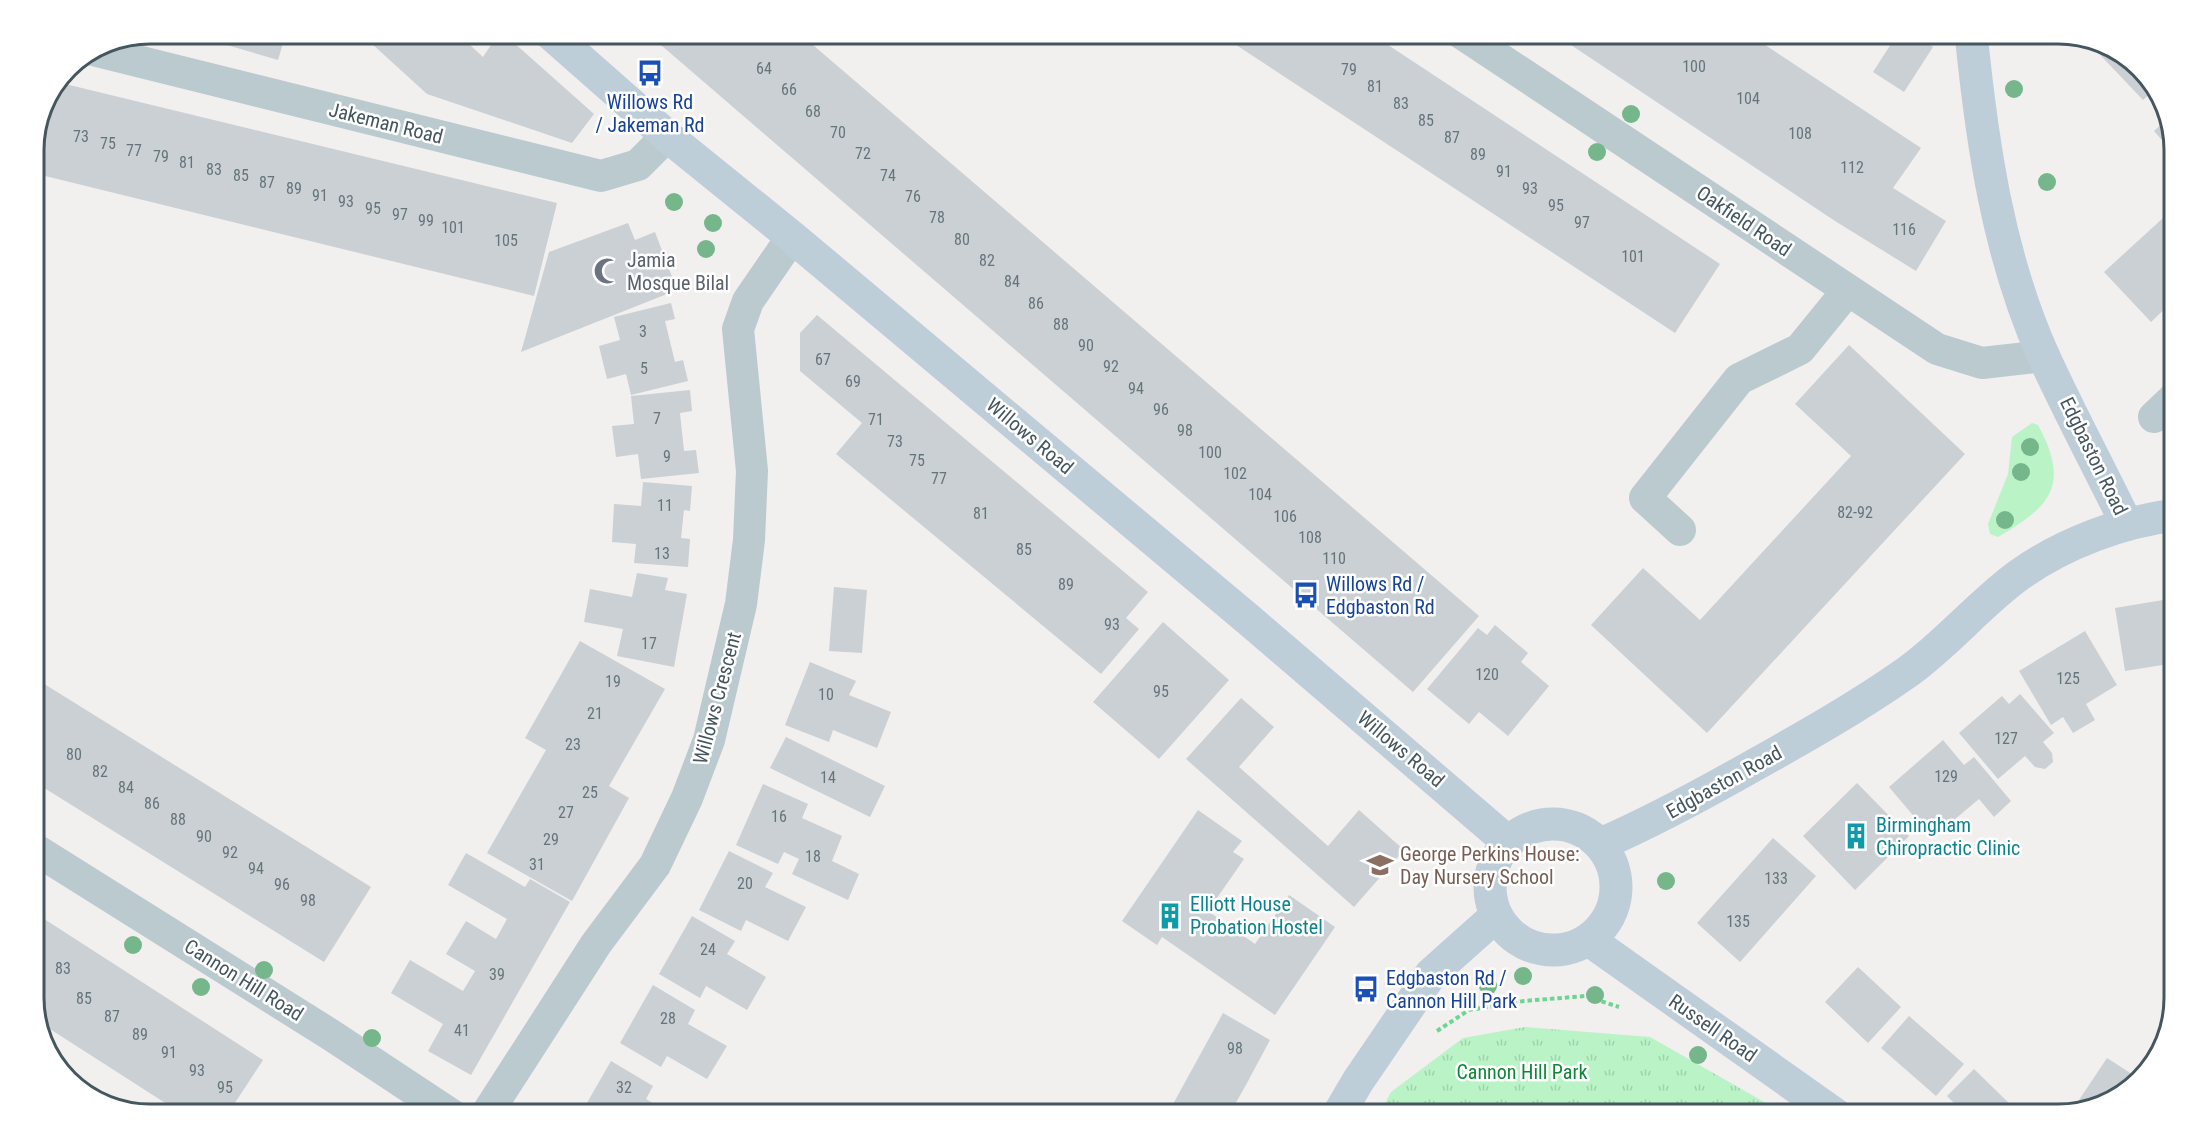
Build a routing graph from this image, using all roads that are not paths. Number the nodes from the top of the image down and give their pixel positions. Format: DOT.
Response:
graph roads {
  1 [pos="562,44"];
  2 [pos="1478,44"];
  3 [pos="1972,44"];
  4 [pos="105,53"];
  5 [pos="667,136"];
  6 [pos="792,237"];
  7 [pos="1848,290"];
  8 [pos="2044,356"];
  9 [pos="2164,517"];
  10 [pos="2127,525"];
  11 [pos="1680,530"];
  12 [pos="1508,842"];
  13 [pos="1601,844"];
  14 [pos="44,855"];
  15 [pos="1496,916"];
  16 [pos="1589,940"];
  17 [pos="436,1104"];
  18 [pos="493,1104"];
  19 [pos="1344,1104"];
  20 [pos="1820,1104"];
  1 -- 5 [label="street, Willows Road"];
  2 -- 7 [label="street, Oakfield Road"];
  3 -- 8 [label="street, Edgbaston Road"];
  4 -- 5 [label="street, Jakeman Road"];
  5 -- 6 [label="street, Willows Road"];
  6 -- 12 [label="street, Willows Road"];
  6 -- 18 [label="street, Willows Crescent"];
  7 -- 8 [label="street, Oakfield Road"];
  7 -- 11 [label="street"];
  8 -- 10 [label="street, Edgbaston Road"];
  9 -- 10 [label="street"];
  10 -- 13 [label="street, Edgbaston Road"];
  12 -- 13 [label="street"];
  12 -- 15 [label="street"];
  13 -- 16 [label="street"];
  14 -- 17 [label="street, Cannon Hill Road"];
  15 -- 16 [label="street"];
  15 -- 19 [label="street"];
  16 -- 20 [label="street, Russell Road"];
}
